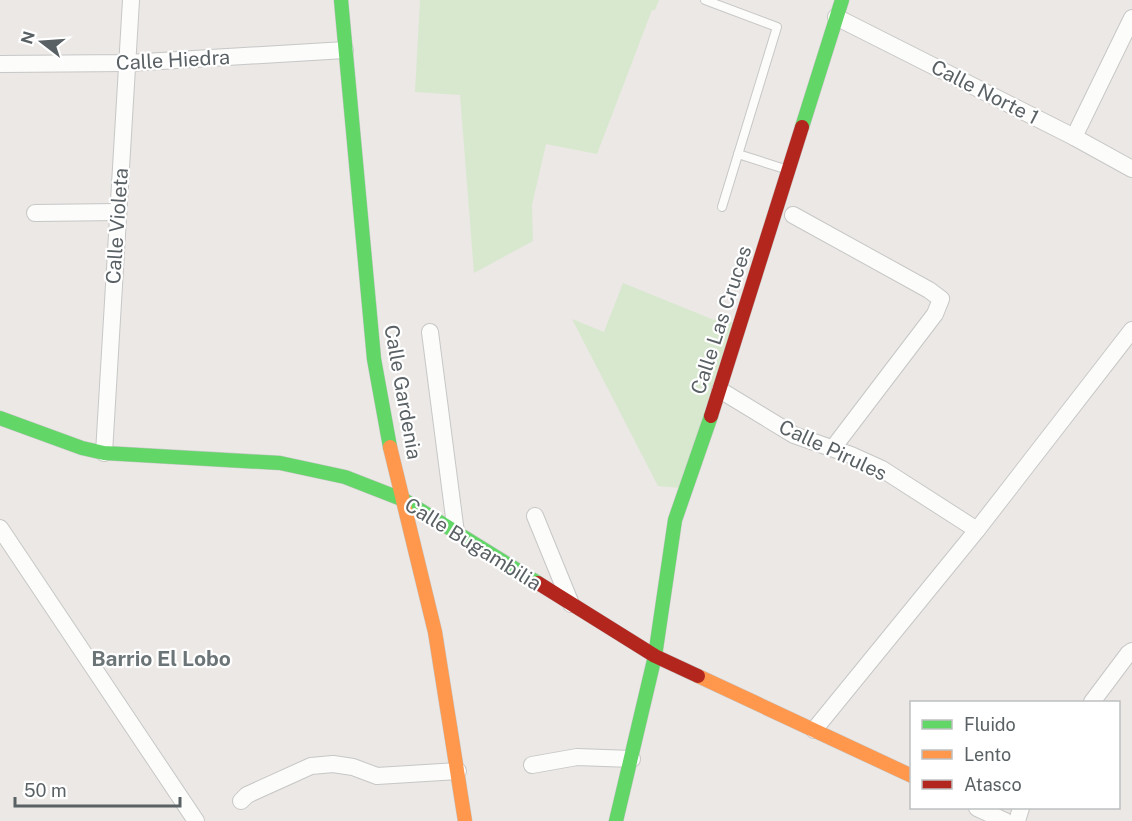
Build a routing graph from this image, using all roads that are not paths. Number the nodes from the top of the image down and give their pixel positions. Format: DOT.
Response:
graph roads {
  1 [pos="131,0"];
  2 [pos="341,0"];
  3 [pos="705,0"];
  4 [pos="842,0"];
  5 [pos="836,17"];
  6 [pos="1132,18"];
  7 [pos="345,50"];
  8 [pos="128,63"];
  9 [pos="0,64"];
  10 [pos="1074,136"];
  11 [pos="738,154"];
  12 [pos="1132,168"];
  13 [pos="789,170"];
  14 [pos="722,207"];
  15 [pos="118,212"];
  16 [pos="35,213"];
  17 [pos="794,215"];
  18 [pos="1132,330"];
  19 [pos="430,332"];
  20 [pos="720,390"];
  21 [pos="0,418"];
  22 [pos="833,448"];
  23 [pos="104,453"];
  24 [pos="404,500"];
  25 [pos="535,516"];
  26 [pos="0,528"];
  27 [pos="976,530"];
  28 [pos="456,533"];
  29 [pos="572,606"];
  30 [pos="1132,651"];
  31 [pos="655,656"];
  32 [pos="1093,701"];
  33 [pos="814,730"];
  34 [pos="632,759"];
  35 [pos="532,765"];
  36 [pos="458,771"];
  37 [pos="910,776"];
  38 [pos="241,801"];
  39 [pos="981,809"];
  40 [pos="196,821"];
  41 [pos="465,821"];
  42 [pos="616,821"];
  43 [pos="1005,821"];
  1 -- 8 [label="street, Calle Violeta"];
  2 -- 7 [label="street, Calle Gardenia"];
  3 -- 11 [label="lane"];
  4 -- 5 [label="street, Calle Las Cruces"];
  5 -- 10 [label="street, Calle Norte 1"];
  5 -- 13 [label="street, Calle Las Cruces"];
  6 -- 10 [label="street"];
  7 -- 8 [label="street, Calle Hiedra"];
  7 -- 24 [label="street, Calle Gardenia"];
  8 -- 9 [label="street, Calle Hiedra"];
  8 -- 15 [label="street, Calle Violeta"];
  10 -- 12 [label="street, Calle Norte 1"];
  11 -- 13 [label="lane"];
  11 -- 14 [label="lane"];
  13 -- 20 [label="street, Calle Las Cruces"];
  15 -- 16 [label="street"];
  15 -- 23 [label="street, Calle Violeta"];
  17 -- 22 [label="street"];
  18 -- 27 [label="street"];
  19 -- 28 [label="street"];
  20 -- 22 [label="street, Calle Pirules"];
  20 -- 31 [label="street, Calle Las Cruces"];
  21 -- 23 [label="street, Calle Bugambilia"];
  22 -- 27 [label="street, Calle Pirules"];
  23 -- 24 [label="street, Calle Bugambilia"];
  24 -- 28 [label="street, Calle Bugambilia"];
  24 -- 36 [label="street, Calle Gardenia"];
  25 -- 29 [label="street"];
  26 -- 40 [label="street"];
  27 -- 33 [label="street"];
  28 -- 29 [label="street, Calle Bugambilia"];
  29 -- 31 [label="street, Calle Bugambilia"];
  30 -- 32 [label="street"];
  31 -- 33 [label="street, Calle Bugambilia"];
  31 -- 34 [label="street, Calle Las Cruces"];
  33 -- 37 [label="street, Calle Bugambilia"];
  34 -- 35 [label="street"];
  34 -- 42 [label="street, Calle Las Cruces"];
  36 -- 38 [label="street"];
  36 -- 41 [label="street, Calle Gardenia"];
  39 -- 43 [label="street"];
}
